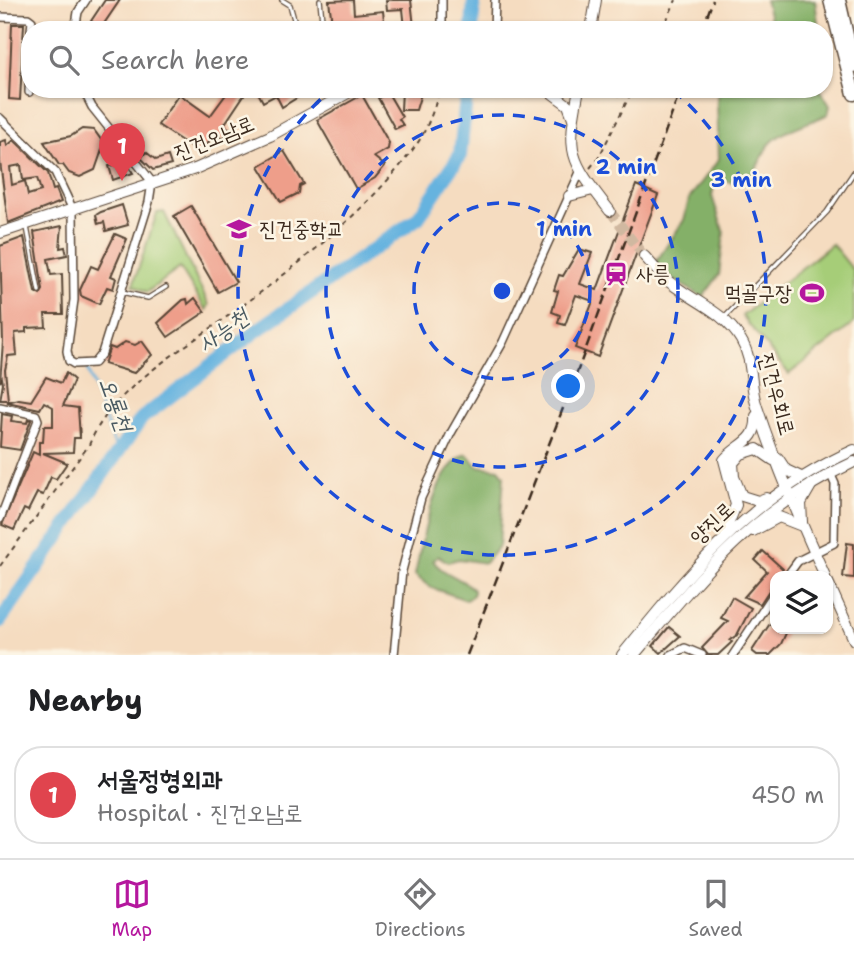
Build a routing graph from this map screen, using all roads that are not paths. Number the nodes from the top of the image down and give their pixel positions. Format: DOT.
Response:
graph roads {
  1 [pos="282,0"];
  2 [pos="320,0"];
  3 [pos="442,0"];
  4 [pos="495,0"];
  5 [pos="596,0"];
  6 [pos="830,0"];
  7 [pos="839,0"];
  8 [pos="84,1"];
  9 [pos="0,17"];
  10 [pos="32,21"];
  11 [pos="76,21"];
  12 [pos="294,21"];
  13 [pos="322,21"];
  14 [pos="442,21"];
  15 [pos="494,21"];
  16 [pos="592,21"];
  17 [pos="854,66"];
  18 [pos="854,94"];
  19 [pos="88,98"];
  20 [pos="338,98"];
  21 [pos="559,98"];
  22 [pos="577,98"];
  23 [pos="0,118"];
  24 [pos="573,119"];
  25 [pos="585,170"];
  26 [pos="854,172"];
  27 [pos="152,182"];
  28 [pos="593,190"];
  29 [pos="569,196"];
  30 [pos="74,210"];
  31 [pos="610,211"];
  32 [pos="27,225"];
  33 [pos="0,233"];
  34 [pos="644,256"];
  35 [pos="166,287"];
  36 [pos="38,291"];
  37 [pos="120,291"];
  38 [pos="723,318"];
  39 [pos="754,398"];
  40 [pos="0,407"];
  41 [pos="769,443"];
  42 [pos="854,450"];
  43 [pos="776,462"];
  44 [pos="854,462"];
  45 [pos="830,473"];
  46 [pos="801,477"];
  47 [pos="812,483"];
  48 [pos="787,492"];
  49 [pos="772,496"];
  50 [pos="0,519"];
  51 [pos="802,526"];
  52 [pos="737,539"];
  53 [pos="720,540"];
  54 [pos="815,554"];
  55 [pos="791,571"];
  56 [pos="823,571"];
  57 [pos="833,593"];
  58 [pos="770,600"];
  59 [pos="854,640"];
  60 [pos="394,655"];
  61 [pos="622,655"];
  62 [pos="634,655"];
  63 [pos="671,655"];
  64 [pos="702,655"];
  65 [pos="733,655"];
  1 -- 12 [label="lane"];
  2 -- 13 [label="lane"];
  3 -- 14 [label="street"];
  4 -- 15 [label="street"];
  5 -- 16 [label="main road"];
  6 -- 18 [label="highway"];
  7 -- 17 [label="highway"];
  8 -- 11 [label="street"];
  9 -- 10 [label="street"];
  19 -- 27 [label="street"];
  20 -- 27 [label="main road, 진건오남로"];
  21 -- 24 [label="main road"];
  22 -- 24 [label="main road"];
  23 -- 30 [label="street"];
  24 -- 25 [label="main road"];
  25 -- 28 [label="main road"];
  25 -- 29 [label="street"];
  26 -- 38 [label="lane"];
  27 -- 30 [label="main road, 진건오남로"];
  27 -- 37 [label="street"];
  28 -- 29 [label="main road"];
  28 -- 31 [label="main road"];
  29 -- 60 [label="street"];
  30 -- 32 [label="main road, 진건오남로"];
  30 -- 37 [label="street"];
  32 -- 33 [label="main road, 진건오남로"];
  32 -- 36 [label="lane"];
  34 -- 38 [label="main road, 진건우회로"];
  35 -- 37 [label="lane"];
  38 -- 39 [label="main road, 진건우회로"];
  39 -- 41 [label="main road, 진건우회로"];
  39 -- 53 [label="main road"];
  40 -- 50 [label="street"];
  41 -- 43 [label="main road, 진건우회로"];
  41 -- 46 [label="main road"];
  42 -- 46 [label="main road, 양진로"];
  43 -- 48 [label="main road, 진건우회로"];
  43 -- 49 [label="main road"];
  44 -- 45 [label="main road, 양진로"];
  45 -- 47 [label="main road, 양진로"];
  45 -- 54 [label="street"];
  46 -- 48 [label="main road, 양진로"];
  47 -- 48 [label="main road, 양진로"];
  47 -- 51 [label="main road"];
  48 -- 49 [label="main road, 양진로"];
  48 -- 51 [label="main road, 진건우회로"];
  48 -- 52 [label="main road, 양진로"];
  49 -- 53 [label="main road, 양진로"];
  51 -- 52 [label="main road"];
  51 -- 54 [label="main road, 진건우회로"];
  52 -- 62 [label="main road, 양진로"];
  53 -- 61 [label="main road, 양진로"];
  54 -- 55 [label="street"];
  54 -- 56 [label="main road, 진건우회로"];
  57 -- 59 [label="main road"];
  58 -- 65 [label="street"];
  63 -- 64 [label="street"];
}
